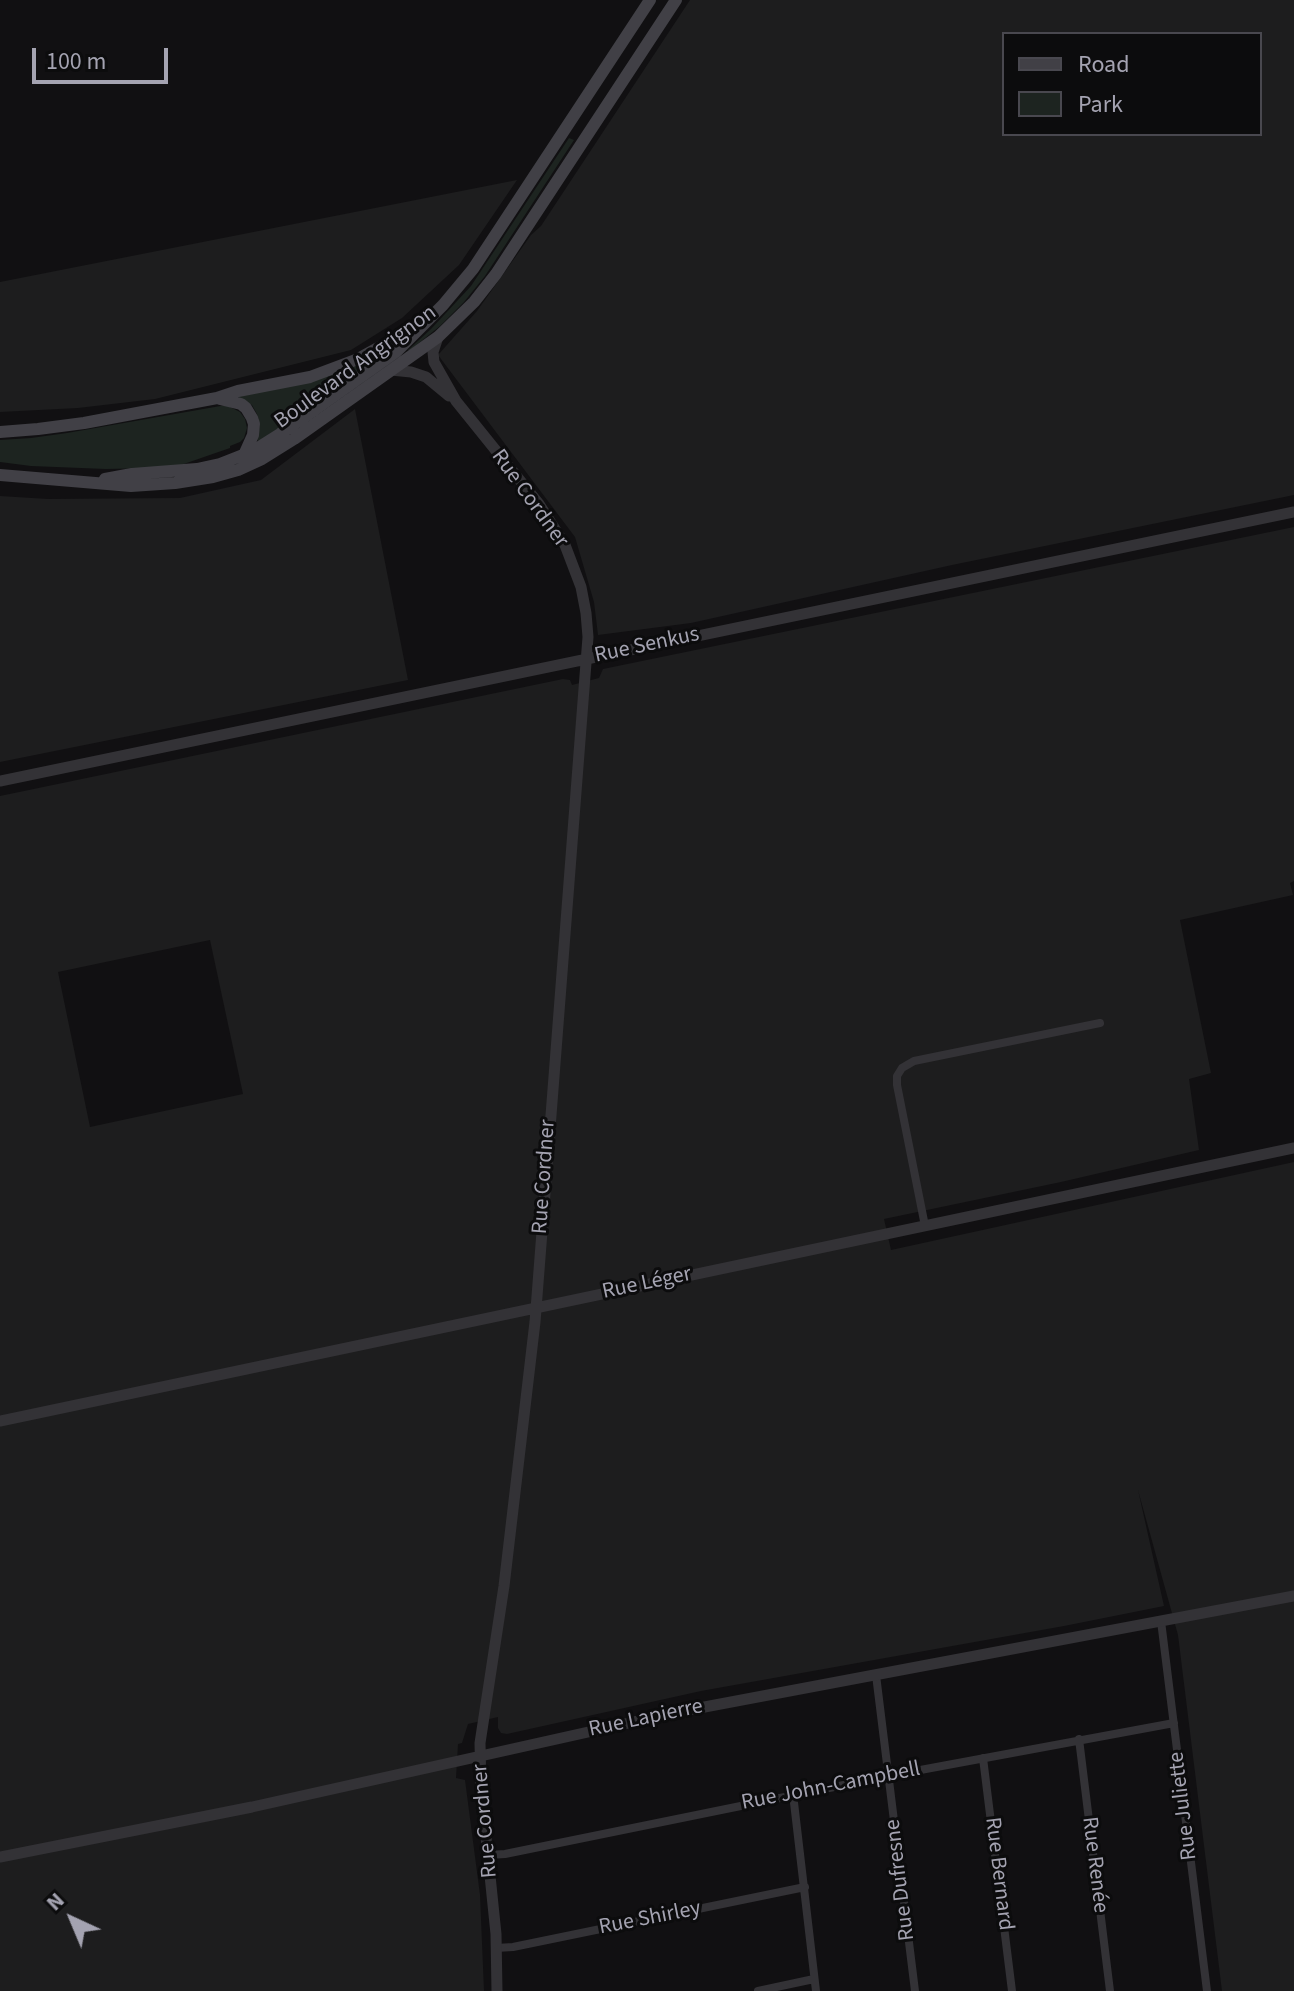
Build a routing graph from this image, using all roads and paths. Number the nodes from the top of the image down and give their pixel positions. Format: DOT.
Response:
graph roads {
  1 [pos="650,0"];
  2 [pos="676,0"];
  3 [pos="429,320"];
  4 [pos="438,337"];
  5 [pos="391,370"];
  6 [pos="217,398"];
  7 [pos="456,401"];
  8 [pos="0,432"];
  9 [pos="244,455"];
  10 [pos="0,475"];
  11 [pos="90,482"];
  12 [pos="1294,512"];
  13 [pos="587,659"];
  14 [pos="0,781"];
  15 [pos="1100,1023"];
  16 [pos="1294,1148"];
  17 [pos="925,1226"];
  18 [pos="536,1308"];
  19 [pos="0,1421"];
  20 [pos="1294,1596"];
  21 [pos="1161,1621"];
  22 [pos="876,1675"];
  23 [pos="1174,1723"];
  24 [pos="1079,1739"];
  25 [pos="480,1756"];
  26 [pos="983,1758"];
  27 [pos="888,1776"];
  28 [pos="793,1794"];
  29 [pos="489,1855"];
  30 [pos="0,1857"];
  31 [pos="805,1887"];
  32 [pos="496,1948"];
  33 [pos="814,1979"];
  34 [pos="497,1991"];
  35 [pos="758,1991"];
  36 [pos="816,1991"];
  37 [pos="915,1991"];
  38 [pos="1012,1991"];
  39 [pos="1110,1991"];
  40 [pos="1207,1991"];
  1 -- 3 [label="main road, Boulevard Angrignon"];
  2 -- 4 [label="main road, Boulevard Angrignon"];
  3 -- 6 [label="main road"];
  3 -- 9 [label="main road, Boulevard Angrignon"];
  4 -- 5 [label="main road, Boulevard Angrignon"];
  4 -- 7 [label="street"];
  5 -- 7 [label="street"];
  5 -- 11 [label="main road, Boulevard Angrignon"];
  6 -- 8 [label="main road"];
  6 -- 9 [label="main road"];
  7 -- 13 [label="street, Rue Cordner"];
  9 -- 11 [label="main road, Boulevard Angrignon"];
  10 -- 11 [label="main road, Boulevard Angrignon"];
  12 -- 13 [label="street, Rue Senkus"];
  13 -- 14 [label="street, Rue Senkus"];
  13 -- 18 [label="street, Rue Cordner"];
  15 -- 17 [label="street"];
  16 -- 17 [label="street, Rue Léger"];
  17 -- 18 [label="street, Rue Léger"];
  18 -- 19 [label="street, Rue Léger"];
  18 -- 25 [label="street, Rue Cordner"];
  20 -- 21 [label="street, Rue Lapierre"];
  21 -- 22 [label="street, Rue Lapierre"];
  21 -- 23 [label="street, Rue Juliette"];
  22 -- 25 [label="street, Rue Lapierre"];
  22 -- 27 [label="street, Rue Dufresne"];
  23 -- 24 [label="street, Rue John-Campbell"];
  23 -- 40 [label="street, Rue Juliette"];
  24 -- 26 [label="street, Rue John-Campbell"];
  24 -- 39 [label="street, Rue Renée"];
  25 -- 29 [label="street, Rue Cordner"];
  25 -- 30 [label="street, Rue Lapierre"];
  26 -- 27 [label="street, Rue John-Campbell"];
  26 -- 38 [label="street, Rue Bernard"];
  27 -- 28 [label="street, Rue John-Campbell"];
  27 -- 37 [label="street, Rue Dufresne"];
  28 -- 29 [label="street, Rue John-Campbell"];
  28 -- 31 [label="street"];
  29 -- 32 [label="street, Rue Cordner"];
  31 -- 32 [label="street, Rue Shirley"];
  31 -- 33 [label="street"];
  32 -- 34 [label="street, Rue Cordner"];
  33 -- 35 [label="street"];
  33 -- 36 [label="street"];
}
